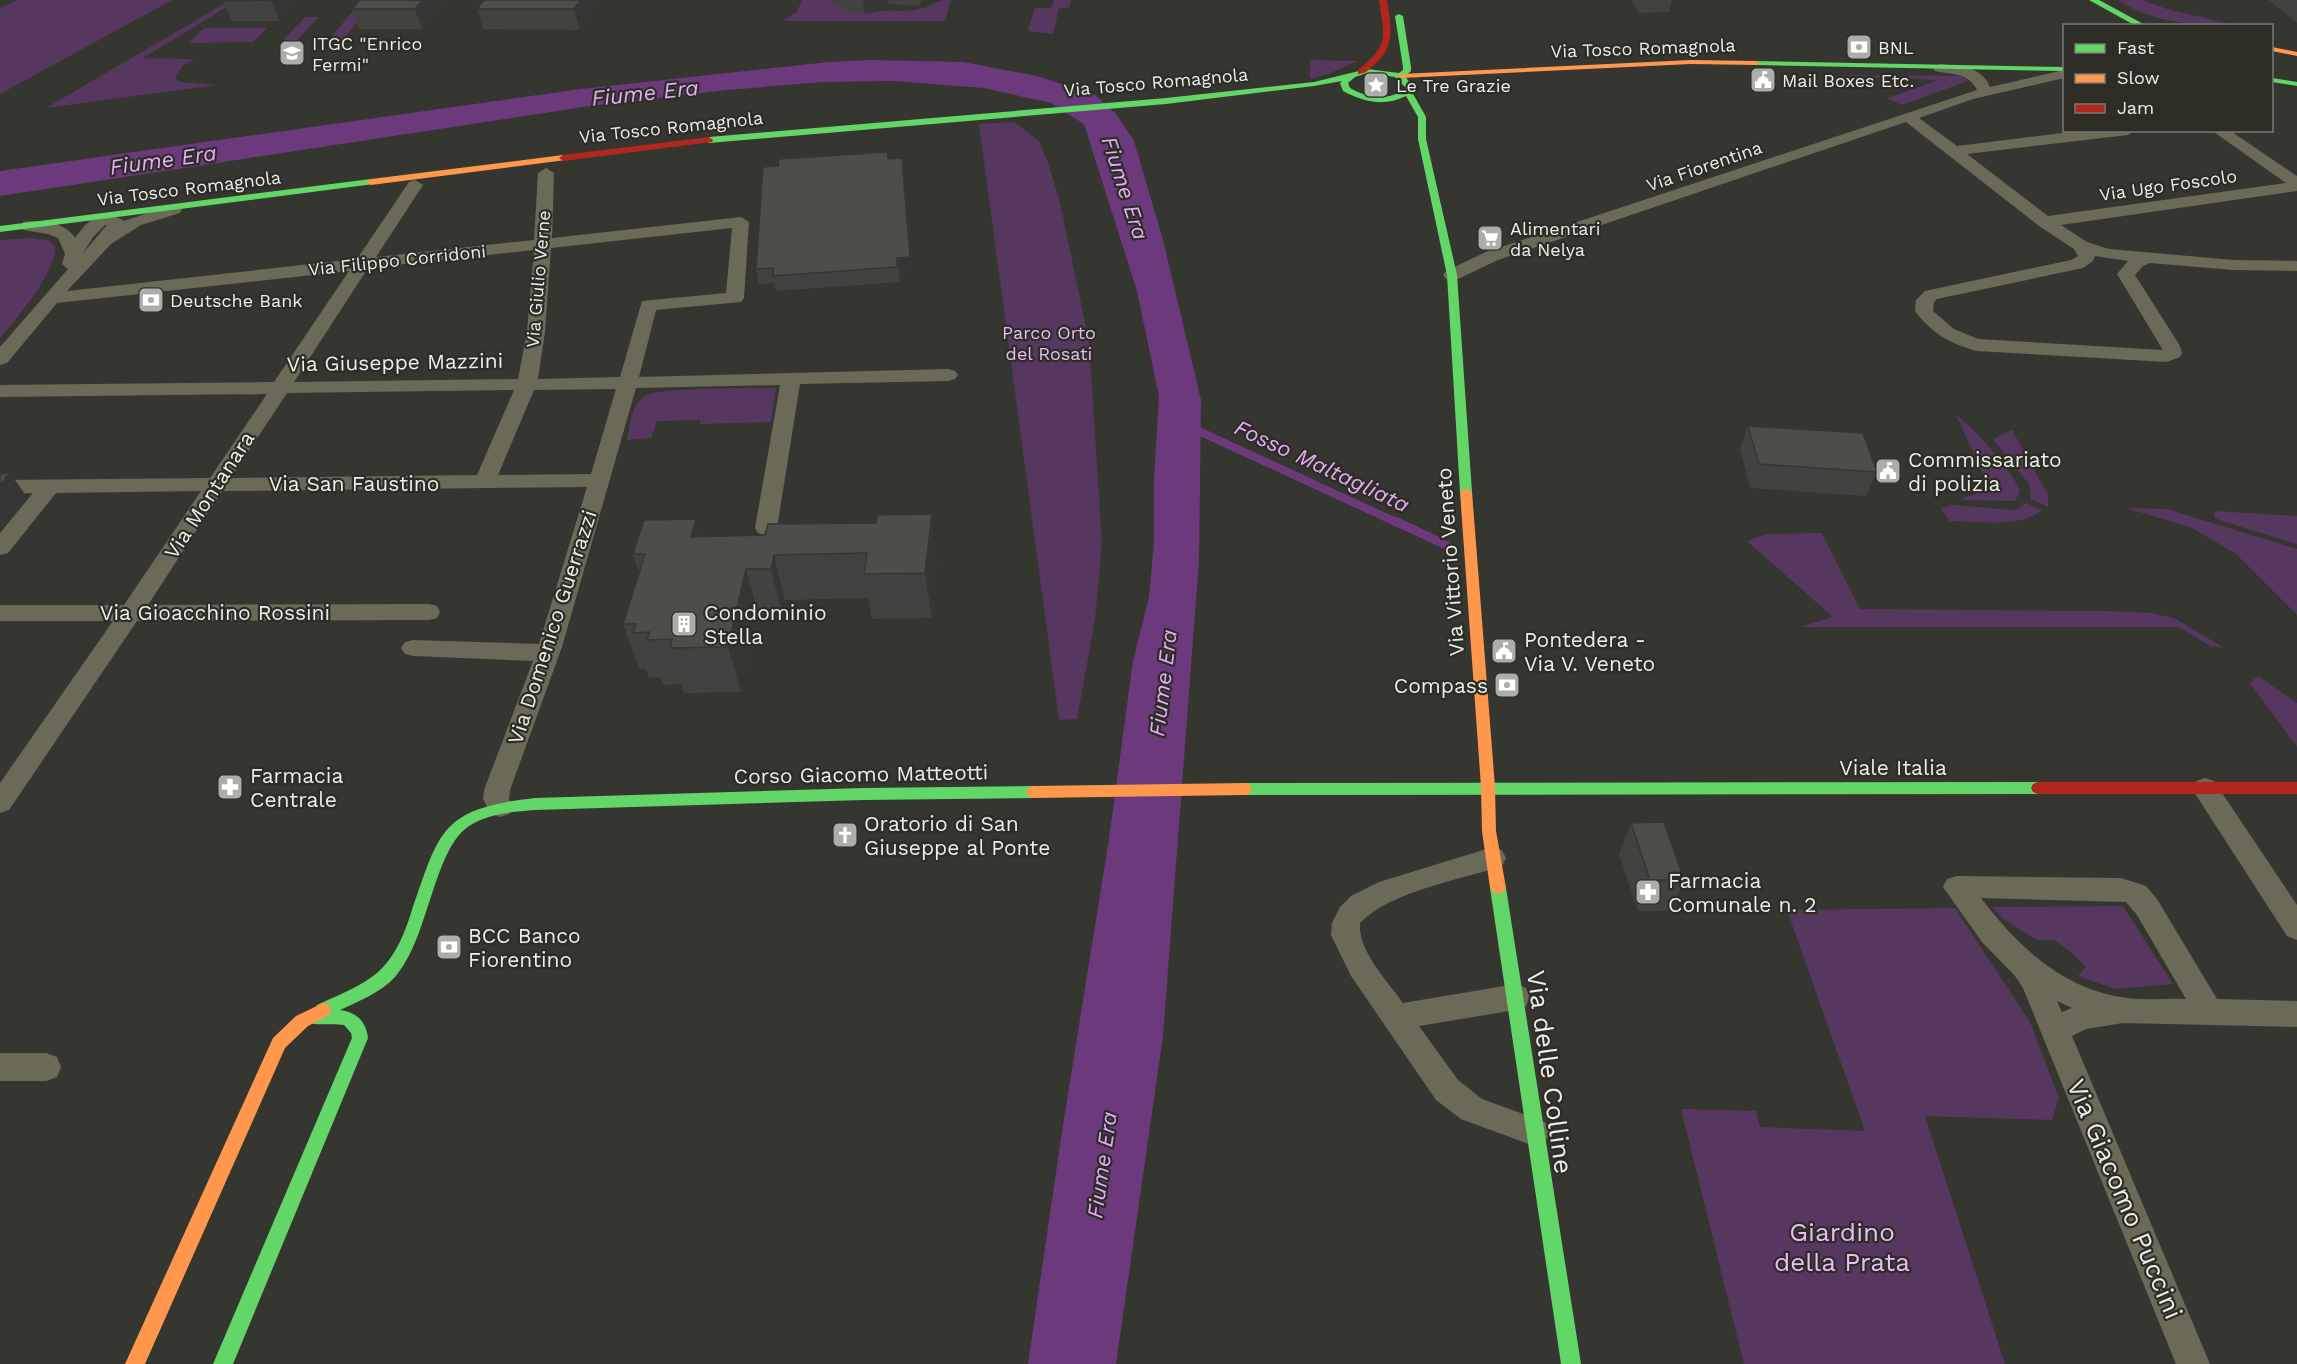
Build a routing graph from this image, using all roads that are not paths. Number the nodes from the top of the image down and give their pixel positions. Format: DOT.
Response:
graph roads {
  1 [pos="1383,0"];
  2 [pos="1397,0"];
  3 [pos="2093,0"];
  4 [pos="2147,24"];
  5 [pos="2273,49"];
  6 [pos="2297,54"];
  7 [pos="1779,66"];
  8 [pos="1940,68"];
  9 [pos="2001,69"];
  10 [pos="2022,69"];
  11 [pos="2063,69"];
  12 [pos="1354,74"];
  13 [pos="2063,74"];
  14 [pos="1400,76"];
  15 [pos="2274,81"];
  16 [pos="2297,84"];
  17 [pos="2011,86"];
  18 [pos="1409,90"];
  19 [pos="2297,91"];
  20 [pos="1976,92"];
  21 [pos="1317,97"];
  22 [pos="1335,97"];
  23 [pos="1360,97"];
  24 [pos="1378,100"];
  25 [pos="1166,101"];
  26 [pos="1909,117"];
  27 [pos="2111,132"];
  28 [pos="2221,132"];
  29 [pos="1422,139"];
  30 [pos="1954,151"];
  31 [pos="546,173"];
  32 [pos="2297,184"];
  33 [pos="415,185"];
  34 [pos="174,209"];
  35 [pos="104,218"];
  36 [pos="741,222"];
  37 [pos="2045,222"];
  38 [pos="29,226"];
  39 [pos="0,230"];
  40 [pos="102,243"];
  41 [pos="542,244"];
  42 [pos="74,254"];
  43 [pos="2081,254"];
  44 [pos="2150,257"];
  45 [pos="363,264"];
  46 [pos="2297,266"];
  47 [pos="2126,274"];
  48 [pos="1452,275"];
  49 [pos="66,281"];
  50 [pos="52,298"];
  51 [pos="0,359"];
  52 [pos="948,375"];
  53 [pos="791,378"];
  54 [pos="628,382"];
  55 [pos="527,384"];
  56 [pos="279,388"];
  57 [pos="0,391"];
  58 [pos="600,480"];
  59 [pos="484,482"];
  60 [pos="217,484"];
  61 [pos="50,486"];
  62 [pos="0,487"];
  63 [pos="766,528"];
  64 [pos="0,548"];
  65 [pos="130,612"];
  66 [pos="429,612"];
  67 [pos="0,613"];
  68 [pos="413,648"];
  69 [pos="548,653"];
  70 [pos="1488,787"];
  71 [pos="2205,788"];
  72 [pos="2297,788"];
  73 [pos="0,803"];
  74 [pos="500,807"];
  75 [pos="1493,858"];
  76 [pos="2297,928"];
  77 [pos="2025,966"];
  78 [pos="1516,997"];
  79 [pos="2123,1010"];
  80 [pos="2209,1012"];
  81 [pos="2297,1014"];
  82 [pos="310,1017"];
  83 [pos="1397,1017"];
  84 [pos="2056,1034"];
  85 [pos="46,1066"];
  86 [pos="0,1067"];
  87 [pos="1534,1132"];
  88 [pos="135,1364"];
  89 [pos="223,1364"];
  90 [pos="1571,1364"];
  91 [pos="2193,1364"];
  1 -- 12 [label="main road"];
  2 -- 14 [label="main road"];
  3 -- 4 [label="main road"];
  5 -- 6 [label="main road"];
  7 -- 8 [label="main road, Via Tosco Romagnola"];
  7 -- 14 [label="main road, Via Tosco Romagnola"];
  7 -- 18 [label="main road, Via Tosco Romagnola"];
  8 -- 9 [label="main road, Via Tosco Romagnola"];
  8 -- 20 [label="street"];
  9 -- 10 [label="main road, Via Tosco Romagnola"];
  9 -- 20 [label="street, Via Fiorentina"];
  10 -- 11 [label="main road, Via Tosco Romagnola"];
  10 -- 17 [label="street"];
  12 -- 14 [label="main road, Via Tosco Romagnola"];
  12 -- 23 [label="main road"];
  12 -- 25 [label="main road, Via Tosco Romagnola"];
  13 -- 17 [label="street, Via Fiorentina"];
  14 -- 18 [label="main road, Via Vittorio Veneto"];
  15 -- 16 [label="main road"];
  15 -- 19 [label="main road"];
  17 -- 20 [label="street, Via Fiorentina"];
  18 -- 24 [label="main road, Via Tosco Romagnola"];
  18 -- 29 [label="main road, Via Vittorio Veneto"];
  20 -- 26 [label="street, Via Fiorentina"];
  21 -- 25 [label="main road, Via Tosco Romagnola"];
  22 -- 23 [label="main road"];
  23 -- 24 [label="main road"];
  24 -- 29 [label="main road, Via Vittorio Veneto"];
  25 -- 34 [label="main road, Via Tosco Romagnola"];
  26 -- 30 [label="street"];
  26 -- 48 [label="street, Via Fiorentina"];
  27 -- 30 [label="street"];
  28 -- 32 [label="street"];
  29 -- 48 [label="main road, Via Vittorio Veneto"];
  30 -- 37 [label="street"];
  31 -- 41 [label="street, Via Giulio Verne"];
  32 -- 37 [label="street, Via Ugo Foscolo"];
  33 -- 45 [label="street, Via Montanara"];
  34 -- 35 [label="main road, Via Tosco Romagnola"];
  34 -- 40 [label="street"];
  35 -- 38 [label="main road, Via Tosco Romagnola"];
  35 -- 40 [label="street"];
  35 -- 42 [label="street"];
  36 -- 41 [label="street, Via Filippo Corridoni"];
  36 -- 54 [label="street, Via Domenico Guerrazzi"];
  37 -- 43 [label="street"];
  38 -- 39 [label="main road, Via Tosco Romagnola"];
  38 -- 42 [label="street"];
  40 -- 49 [label="street"];
  41 -- 45 [label="street, Via Filippo Corridoni"];
  41 -- 55 [label="street, Via Giulio Verne"];
  42 -- 49 [label="street"];
  43 -- 44 [label="street"];
  43 -- 47 [label="street"];
  43 -- 47 [label="street"];
  44 -- 46 [label="street"];
  44 -- 47 [label="street"];
  45 -- 50 [label="street, Via Filippo Corridoni"];
  45 -- 56 [label="street, Via Montanara"];
  48 -- 70 [label="main road, Via Vittorio Veneto"];
  49 -- 50 [label="street"];
  50 -- 51 [label="street"];
  52 -- 53 [label="street, Via Giuseppe Mazzini"];
  53 -- 54 [label="street, Via Giuseppe Mazzini"];
  53 -- 63 [label="street"];
  54 -- 55 [label="street, Via Giuseppe Mazzini"];
  54 -- 58 [label="street, Via Domenico Guerrazzi"];
  55 -- 56 [label="street, Via Giuseppe Mazzini"];
  55 -- 59 [label="street, Via Giulio Verne"];
  56 -- 57 [label="street, Via Giuseppe Mazzini"];
  56 -- 60 [label="street, Via Montanara"];
  58 -- 59 [label="street, Via San Faustino"];
  58 -- 69 [label="street, Via Domenico Guerrazzi"];
  59 -- 60 [label="street, Via San Faustino"];
  60 -- 61 [label="street, Via San Faustino"];
  60 -- 65 [label="street, Via Montanara"];
  61 -- 62 [label="street, Via San Faustino"];
  61 -- 64 [label="street"];
  65 -- 66 [label="street, Via Gioacchino Rossini"];
  65 -- 67 [label="street, Via Gioacchino Rossini"];
  65 -- 73 [label="street, Via Montanara"];
  68 -- 69 [label="street"];
  69 -- 74 [label="street, Via Domenico Guerrazzi"];
  70 -- 71 [label="main road, Viale Italia"];
  70 -- 74 [label="main road, Corso Giacomo Matteotti"];
  70 -- 75 [label="main road, Via delle Colline"];
  71 -- 72 [label="main road, Viale Italia"];
  71 -- 76 [label="street"];
  74 -- 82 [label="main road, Corso Giacomo Matteotti"];
  75 -- 78 [label="main road, Via delle Colline"];
  75 -- 83 [label="street"];
  77 -- 79 [label="street"];
  77 -- 80 [label="street"];
  77 -- 84 [label="street, Via Giacomo Puccini"];
  78 -- 83 [label="street"];
  78 -- 87 [label="main road, Via delle Colline"];
  79 -- 80 [label="street"];
  79 -- 84 [label="street"];
  80 -- 81 [label="street"];
  82 -- 88 [label="main road"];
  82 -- 89 [label="main road"];
  83 -- 87 [label="street"];
  84 -- 91 [label="street, Via Giacomo Puccini"];
  85 -- 86 [label="street"];
  87 -- 90 [label="main road, Via delle Colline"];
}
